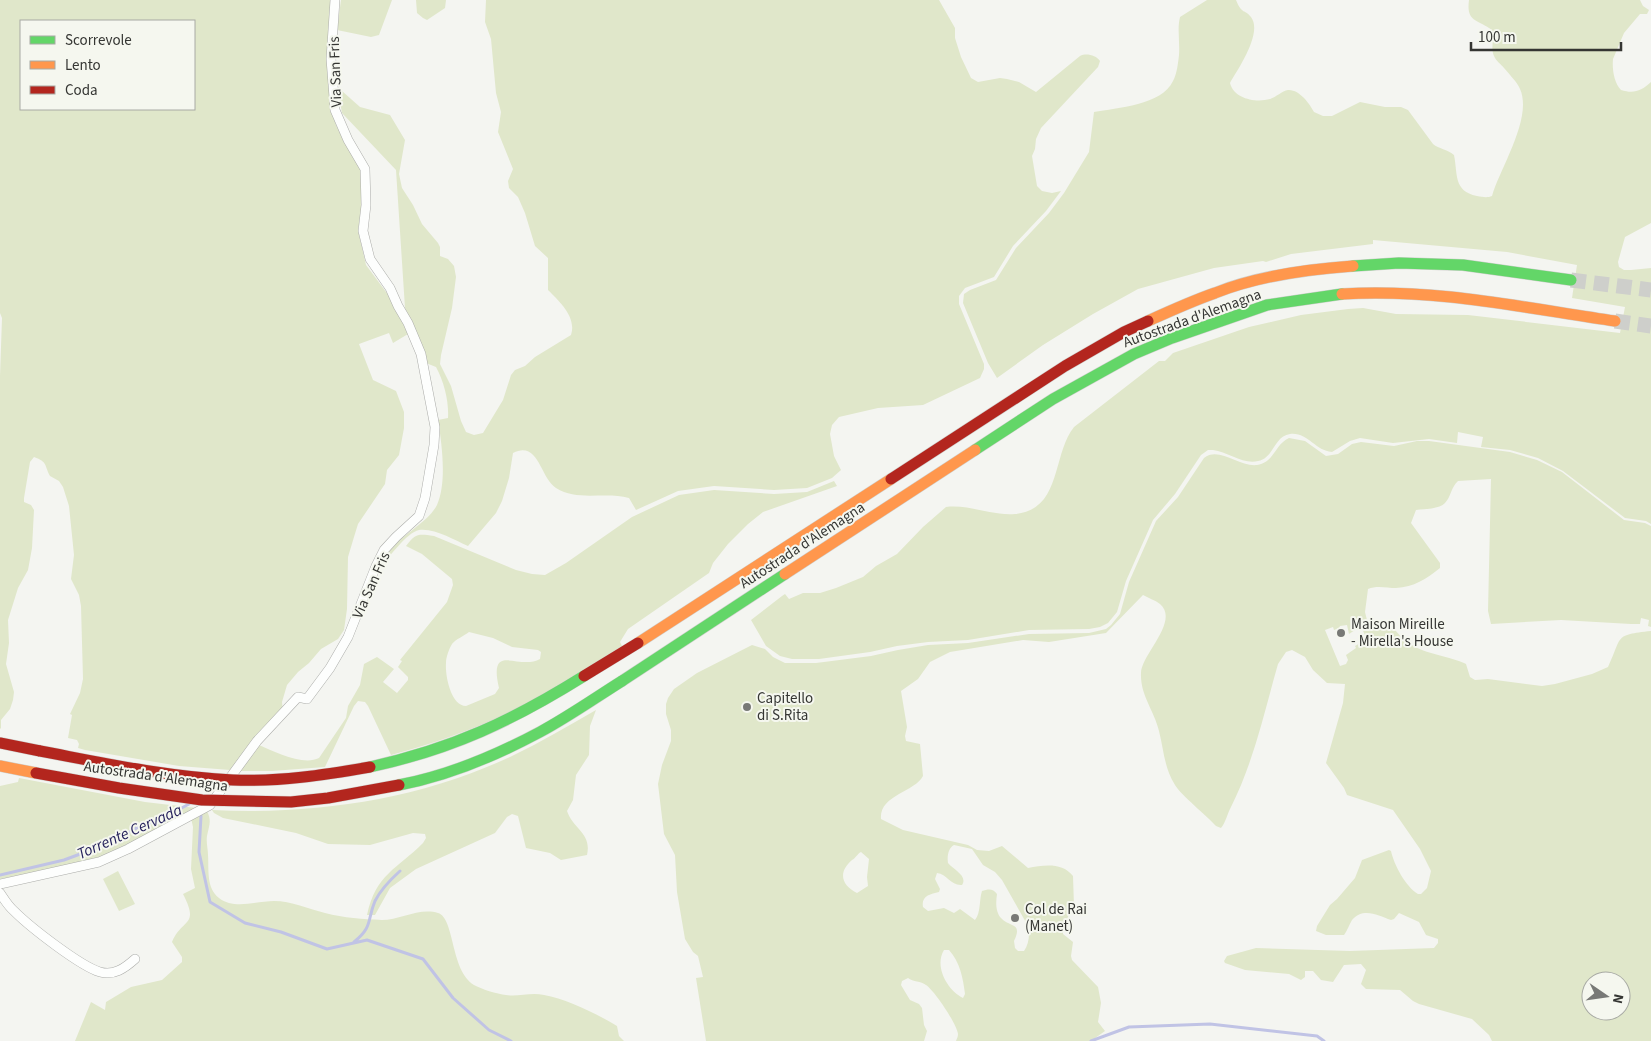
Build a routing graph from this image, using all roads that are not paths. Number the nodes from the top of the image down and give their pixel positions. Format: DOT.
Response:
graph roads {
  1 [pos="335,0"];
  2 [pos="1571,280"];
  3 [pos="1615,321"];
  4 [pos="0,743"];
  5 [pos="0,766"];
  6 [pos="0,884"];
  7 [pos="0,893"];
  8 [pos="135,959"];
  1 -- 6 [label="street, Via San Fris"];
  2 -- 4 [label="highway, Autostrada d'Alemagna, bridge"];
  3 -- 5 [label="highway, Autostrada d'Alemagna, bridge"];
  7 -- 8 [label="street"];
}
